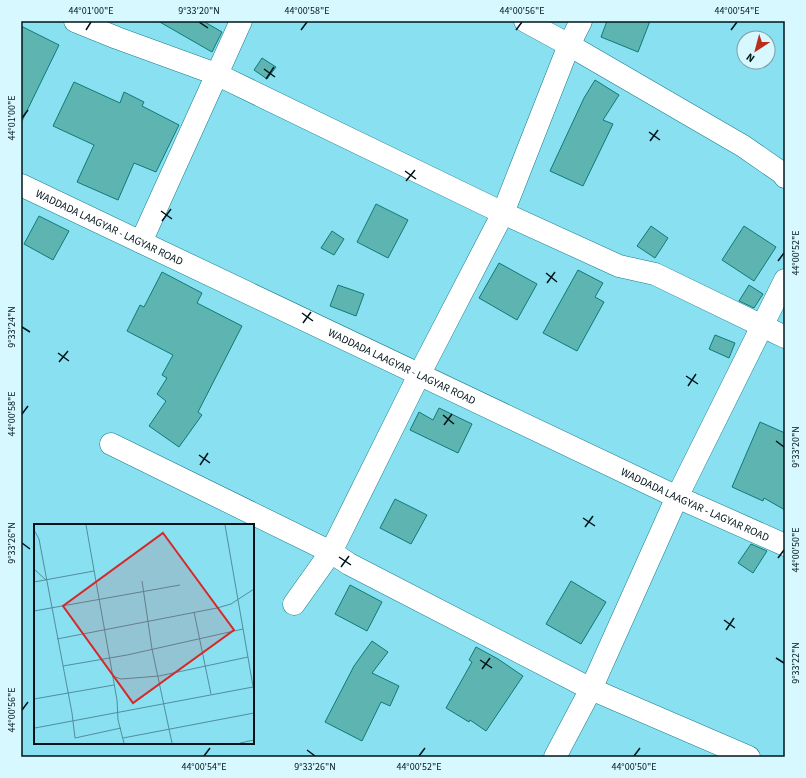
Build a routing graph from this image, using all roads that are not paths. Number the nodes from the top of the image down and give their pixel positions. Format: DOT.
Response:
graph roads {
  1 [pos="75,21"];
  2 [pos="241,21"];
  3 [pos="525,21"];
  4 [pos="581,21"];
  5 [pos="569,45"];
  6 [pos="216,74"];
  7 [pos="785,178"];
  8 [pos="21,185"];
  9 [pos="503,213"];
  10 [pos="141,242"];
  11 [pos="785,280"];
  12 [pos="763,326"];
  13 [pos="785,337"];
  14 [pos="419,375"];
  15 [pos="111,444"];
  16 [pos="677,497"];
  17 [pos="785,545"];
  18 [pos="331,552"];
  19 [pos="294,604"];
  20 [pos="591,689"];
  21 [pos="556,757"];
  22 [pos="749,757"];
  1 -- 6 [label="street"];
  2 -- 6 [label="street"];
  3 -- 5 [label="street"];
  4 -- 5 [label="street"];
  5 -- 7 [label="street"];
  5 -- 9 [label="street"];
  6 -- 9 [label="street"];
  6 -- 10 [label="street"];
  8 -- 10 [label="street, WADDADA LAAGYAR - LAGYAR ROAD"];
  9 -- 12 [label="street"];
  9 -- 14 [label="street"];
  10 -- 14 [label="street, WADDADA LAAGYAR - LAGYAR ROAD"];
  11 -- 12 [label="street"];
  12 -- 13 [label="street"];
  12 -- 16 [label="street"];
  14 -- 16 [label="street, WADDADA LAAGYAR - LAGYAR ROAD"];
  14 -- 18 [label="street"];
  15 -- 18 [label="street"];
  16 -- 17 [label="street, WADDADA LAAGYAR - LAGYAR ROAD"];
  16 -- 20 [label="street"];
  18 -- 19 [label="street"];
  18 -- 20 [label="street"];
  20 -- 21 [label="street"];
  20 -- 22 [label="street"];
}
